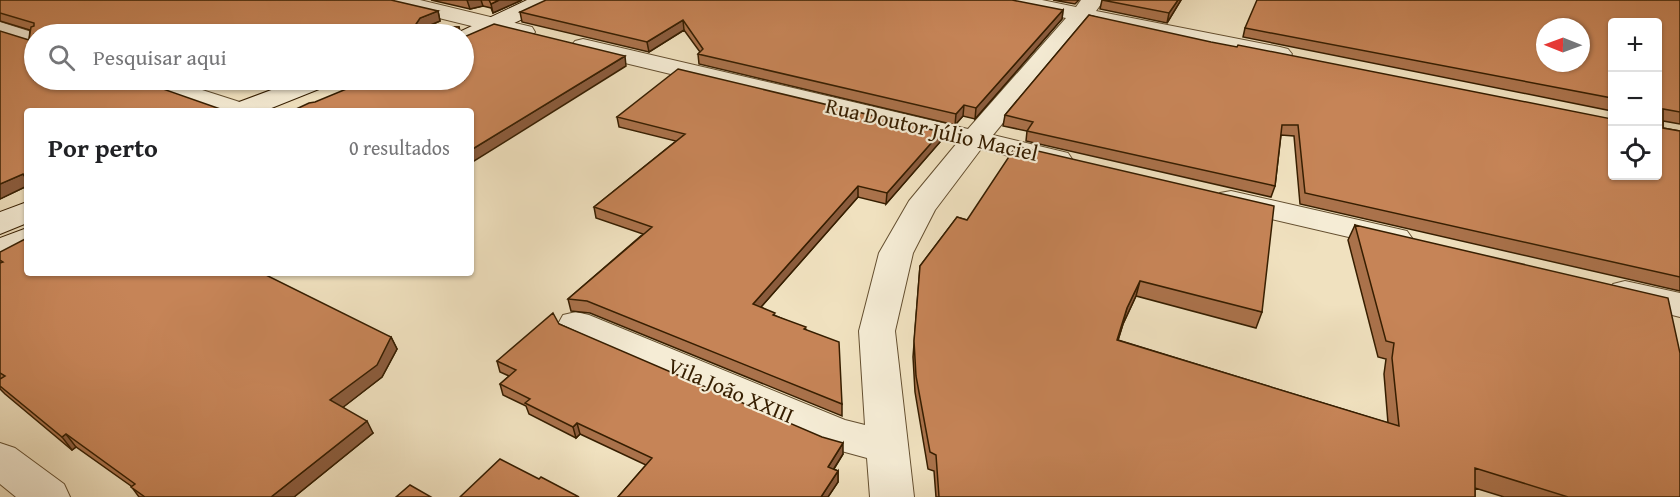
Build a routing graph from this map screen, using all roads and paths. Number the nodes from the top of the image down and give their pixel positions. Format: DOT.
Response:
graph roads {
  1 [pos="394,0"];
  2 [pos="512,0"];
  3 [pos="544,0"];
  4 [pos="1009,0"];
  5 [pos="1087,7"];
  6 [pos="467,24"];
  7 [pos="476,27"];
  8 [pos="0,29"];
  9 [pos="24,37"];
  10 [pos="1301,58"];
  11 [pos="178,90"];
  12 [pos="315,90"];
  13 [pos="324,90"];
  14 [pos="231,108"];
  15 [pos="251,108"];
  16 [pos="300,108"];
  17 [pos="974,140"];
  18 [pos="1078,164"];
  19 [pos="1206,194"];
  20 [pos="24,212"];
  21 [pos="0,224"];
  22 [pos="24,239"];
  23 [pos="1425,245"];
  24 [pos="0,250"];
  25 [pos="1599,286"];
  26 [pos="1680,305"];
  27 [pos="576,324"];
  28 [pos="889,447"];
  29 [pos="0,460"];
  30 [pos="48,497"];
  31 [pos="892,497"];
  1 -- 6 [label="street, Rua Doutor Júlio Maciel"];
  2 -- 7 [label="street"];
  3 -- 7 [label="street"];
  4 -- 5 [label="street"];
  5 -- 10 [label="street"];
  5 -- 17 [label="street"];
  7 -- 17 [label="street, Rua Doutor Júlio Maciel"];
  8 -- 9 [label="street"];
  11 -- 14 [label="street"];
  12 -- 15 [label="street"];
  13 -- 16 [label="street"];
  17 -- 18 [label="street, Rua Doutor Júlio Maciel"];
  17 -- 28 [label="street"];
  19 -- 23 [label="street"];
  20 -- 21 [label="street"];
  22 -- 24 [label="street"];
  25 -- 26 [label="street"];
  27 -- 28 [label="street, Vila João XXIII"];
  28 -- 31 [label="street"];
  29 -- 30 [label="street"];
}
